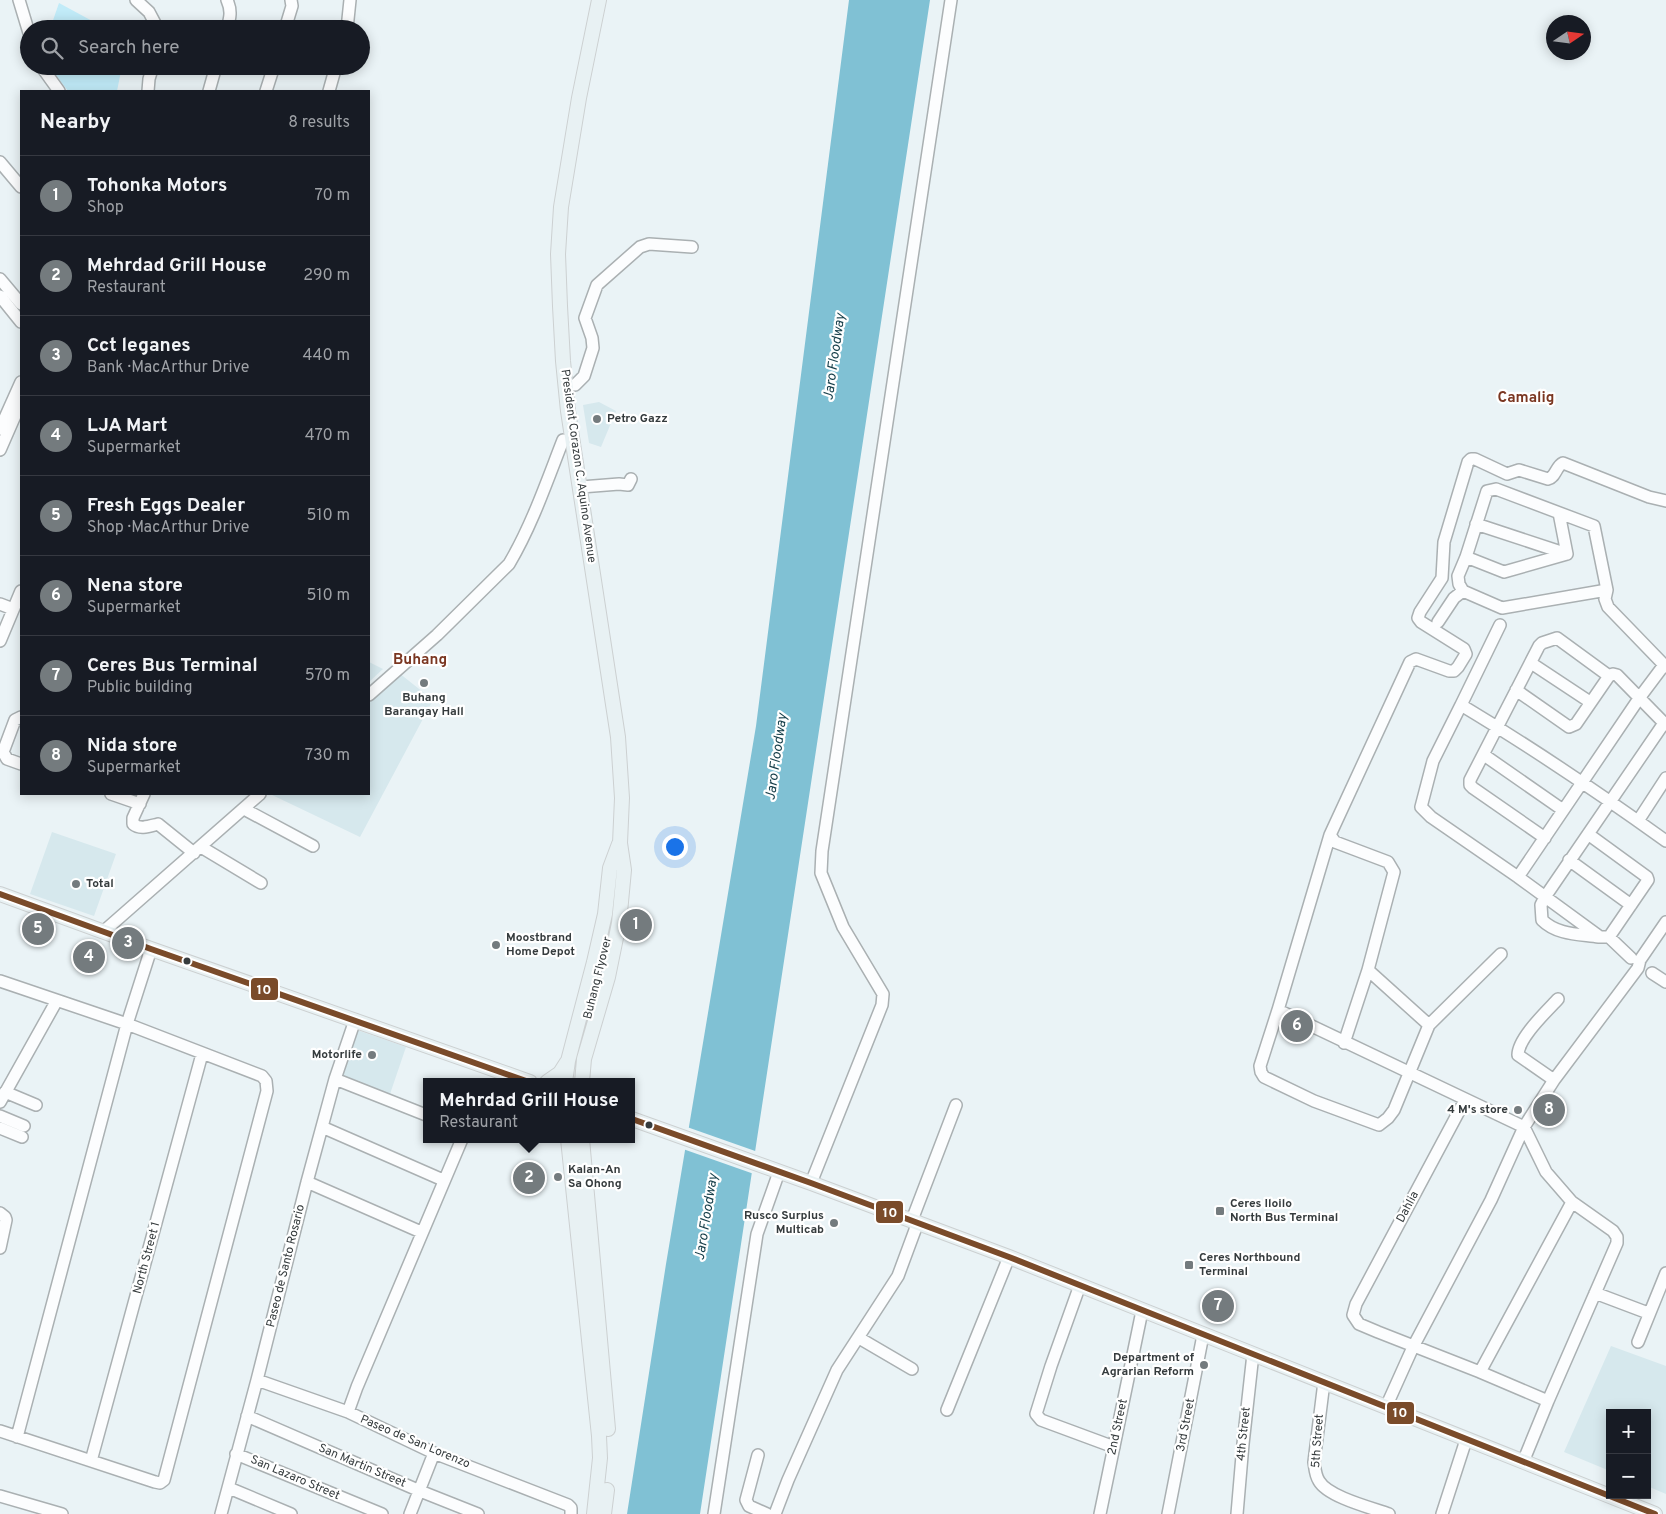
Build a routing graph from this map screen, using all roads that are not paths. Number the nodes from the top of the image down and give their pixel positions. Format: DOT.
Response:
graph roads {
  1 [pos="19,0"];
  2 [pos="136,0"];
  3 [pos="227,0"];
  4 [pos="291,0"];
  5 [pos="350,0"];
  6 [pos="599,0"];
  7 [pos="951,0"];
  8 [pos="25,20"];
  9 [pos="153,20"];
  10 [pos="229,20"];
  11 [pos="288,20"];
  12 [pos="348,20"];
  13 [pos="47,75"];
  14 [pos="150,75"];
  15 [pos="213,75"];
  16 [pos="271,75"];
  17 [pos="333,75"];
  18 [pos="58,90"];
  19 [pos="148,90"];
  20 [pos="209,90"];
  21 [pos="266,90"];
  22 [pos="329,90"];
  23 [pos="0,162"];
  24 [pos="20,186"];
  25 [pos="692,247"];
  26 [pos="0,279"];
  27 [pos="0,296"];
  28 [pos="20,303"];
  29 [pos="20,321"];
  30 [pos="20,385"];
  31 [pos="575,386"];
  32 [pos="12,405"];
  33 [pos="568,407"];
  34 [pos="0,428"];
  35 [pos="563,440"];
  36 [pos="0,450"];
  37 [pos="631,478"];
  38 [pos="581,487"];
  39 [pos="1666,501"];
  40 [pos="1559,513"];
  41 [pos="1476,524"];
  42 [pos="1567,554"];
  43 [pos="1466,557"];
  44 [pos="1607,590"];
  45 [pos="1463,592"];
  46 [pos="20,593"];
  47 [pos="0,604"];
  48 [pos="13,608"];
  49 [pos="1438,622"];
  50 [pos="1500,625"];
  51 [pos="0,641"];
  52 [pos="1531,663"];
  53 [pos="1665,666"];
  54 [pos="1609,676"];
  55 [pos="1516,690"];
  56 [pos="370,694"];
  57 [pos="1640,696"];
  58 [pos="1590,702"];
  59 [pos="1461,705"];
  60 [pos="20,717"];
  61 [pos="1665,724"];
  62 [pos="1498,727"];
  63 [pos="1484,755"];
  64 [pos="20,764"];
  65 [pos="1666,778"];
  66 [pos="1583,782"];
  67 [pos="117,795"];
  68 [pos="259,795"];
  69 [pos="142,799"];
  70 [pos="1610,802"];
  71 [pos="244,809"];
  72 [pos="1563,810"];
  73 [pos="1638,821"];
  74 [pos="1588,834"];
  75 [pos="1330,835"];
  76 [pos="1545,838"];
  77 [pos="1666,841"];
  78 [pos="620,843"];
  79 [pos="313,846"];
  80 [pos="197,850"];
  81 [pos="1569,860"];
  82 [pos="1518,878"];
  83 [pos="261,883"];
  84 [pos="0,894"];
  85 [pos="1545,897"];
  86 [pos="1631,904"];
  87 [pos="1666,922"];
  88 [pos="103,932"];
  89 [pos="1666,934"];
  90 [pos="1605,937"];
  91 [pos="152,949"];
  92 [pos="1502,954"];
  93 [pos="1640,958"];
  94 [pos="1368,970"];
  95 [pos="1652,973"];
  96 [pos="0,981"];
  97 [pos="1666,982"];
  98 [pos="1558,999"];
  99 [pos="56,1002"];
  100 [pos="1278,1010"];
  101 [pos="355,1020"];
  102 [pos="127,1024"];
  103 [pos="1429,1025"];
  104 [pos="1344,1043"];
  105 [pos="202,1054"];
  106 [pos="568,1061"];
  107 [pos="1409,1074"];
  108 [pos="519,1078"];
  109 [pos="553,1078"];
  110 [pos="566,1078"];
  111 [pos="580,1078"];
  112 [pos="335,1079"];
  113 [pos="1554,1080"];
  114 [pos="3,1097"];
  115 [pos="1466,1100"];
  116 [pos="956,1105"];
  117 [pos="36,1106"];
  118 [pos="423,1114"];
  119 [pos="0,1116"];
  120 [pos="635,1120"];
  121 [pos="322,1127"];
  122 [pos="1524,1127"];
  123 [pos="0,1128"];
  124 [pos="460,1143"];
  125 [pos="568,1143"];
  126 [pos="575,1143"];
  127 [pos="582,1143"];
  128 [pos="777,1171"];
  129 [pos="443,1180"];
  130 [pos="306,1182"];
  131 [pos="811,1183"];
  132 [pos="1572,1202"];
  133 [pos="0,1213"];
  134 [pos="915,1221"];
  135 [pos="421,1232"];
  136 [pos="0,1248"];
  137 [pos="1009,1257"];
  138 [pos="1666,1273"];
  139 [pos="1080,1285"];
  140 [pos="1595,1293"];
  141 [pos="1142,1311"];
  142 [pos="1648,1313"];
  143 [pos="1203,1335"];
  144 [pos="859,1338"];
  145 [pos="1638,1342"];
  146 [pos="1413,1347"];
  147 [pos="1253,1354"];
  148 [pos="912,1369"];
  149 [pos="1480,1372"];
  150 [pos="257,1380"];
  151 [pos="1324,1382"];
  152 [pos="600,1396"];
  153 [pos="1548,1401"];
  154 [pos="1386,1407"];
  155 [pos="947,1410"];
  156 [pos="348,1412"];
  157 [pos="247,1416"];
  158 [pos="0,1431"];
  159 [pos="17,1437"];
  160 [pos="1466,1440"];
  161 [pos="1114,1447"];
  162 [pos="434,1453"];
  163 [pos="236,1454"];
  164 [pos="758,1455"];
  165 [pos="91,1461"];
  166 [pos="1523,1462"];
  167 [pos="229,1488"];
  168 [pos="420,1491"];
  169 [pos="0,1496"];
  170 [pos="571,1511"];
  171 [pos="62,1514"];
  172 [pos="221,1514"];
  173 [pos="291,1514"];
  174 [pos="382,1514"];
  175 [pos="410,1514"];
  176 [pos="478,1514"];
  177 [pos="594,1514"];
  178 [pos="604,1514"];
  179 [pos="714,1514"];
  180 [pos="767,1514"];
  181 [pos="775,1514"];
  182 [pos="1100,1514"];
  183 [pos="1168,1514"];
  184 [pos="1237,1514"];
  185 [pos="1389,1514"];
  186 [pos="1442,1514"];
  187 [pos="1655,1514"];
  1 -- 8 [label="street"];
  2 -- 9 [label="street"];
  3 -- 10 [label="street"];
  4 -- 11 [label="street"];
  5 -- 12 [label="street"];
  6 -- 33 [label="main road, President Corazon C. Aquino Avenue"];
  7 -- 131 [label="street"];
  13 -- 18 [label="street"];
  14 -- 19 [label="street"];
  15 -- 20 [label="street"];
  16 -- 21 [label="street"];
  17 -- 22 [label="street"];
  23 -- 24 [label="street"];
  25 -- 31 [label="street"];
  26 -- 28 [label="street"];
  27 -- 29 [label="street"];
  30 -- 32 [label="street"];
  31 -- 33 [label="main road"];
  32 -- 34 [label="street"];
  32 -- 36 [label="street"];
  33 -- 35 [label="main road"];
  33 -- 38 [label="main road, President Corazon C. Aquino Avenue"];
  35 -- 56 [label="street"];
  37 -- 38 [label="street"];
  38 -- 78 [label="main road, President Corazon C. Aquino Avenue"];
  39 -- 75 [label="street"];
  40 -- 41 [label="street"];
  40 -- 42 [label="street"];
  40 -- 44 [label="street"];
  41 -- 42 [label="street"];
  41 -- 43 [label="street"];
  42 -- 43 [label="street"];
  43 -- 45 [label="street"];
  44 -- 45 [label="street"];
  44 -- 53 [label="street"];
  45 -- 49 [label="street"];
  46 -- 48 [label="street"];
  47 -- 48 [label="street"];
  48 -- 51 [label="street"];
  50 -- 59 [label="street"];
  52 -- 54 [label="street"];
  52 -- 55 [label="street"];
  52 -- 58 [label="street"];
  53 -- 57 [label="street"];
  54 -- 57 [label="street"];
  54 -- 58 [label="street"];
  55 -- 58 [label="street"];
  55 -- 62 [label="street"];
  57 -- 61 [label="street"];
  57 -- 66 [label="street"];
  59 -- 62 [label="street"];
  59 -- 82 [label="street"];
  60 -- 64 [label="street"];
  61 -- 70 [label="street"];
  62 -- 63 [label="street"];
  62 -- 66 [label="street"];
  63 -- 72 [label="street"];
  63 -- 76 [label="street"];
  65 -- 73 [label="street"];
  66 -- 70 [label="street"];
  66 -- 72 [label="street"];
  67 -- 69 [label="street"];
  68 -- 71 [label="street"];
  69 -- 80 [label="street"];
  70 -- 73 [label="street"];
  70 -- 74 [label="street"];
  71 -- 79 [label="street"];
  71 -- 80 [label="street"];
  72 -- 76 [label="street"];
  73 -- 77 [label="street"];
  74 -- 81 [label="street"];
  74 -- 86 [label="street"];
  75 -- 94 [label="street"];
  75 -- 100 [label="street"];
  76 -- 82 [label="street"];
  78 -- 106 [label="main road, President Corazon C. Aquino Avenue"];
  78 -- 111 [label="main road, Buhang Flyover"];
  80 -- 83 [label="street"];
  80 -- 88 [label="street"];
  81 -- 85 [label="street"];
  81 -- 86 [label="street"];
  82 -- 85 [label="street"];
  84 -- 88 [label="main road"];
  85 -- 90 [label="street"];
  85 -- 90 [label="street"];
  86 -- 90 [label="street"];
  87 -- 93 [label="street"];
  88 -- 91 [label="main road"];
  89 -- 93 [label="street"];
  90 -- 93 [label="street"];
  91 -- 101 [label="main road"];
  91 -- 102 [label="street"];
  92 -- 103 [label="street"];
  93 -- 113 [label="street"];
  94 -- 103 [label="street"];
  94 -- 104 [label="street"];
  95 -- 97 [label="street"];
  96 -- 99 [label="street"];
  98 -- 113 [label="street"];
  99 -- 102 [label="street"];
  99 -- 114 [label="street"];
  100 -- 104 [label="street"];
  100 -- 107 [label="street"];
  101 -- 108 [label="main road"];
  101 -- 112 [label="street, Paseo de Santo Rosario"];
  102 -- 105 [label="street"];
  102 -- 159 [label="street"];
  103 -- 107 [label="street"];
  104 -- 107 [label="street"];
  105 -- 165 [label="street, North Street 1"];
  105 -- 165 [label="street"];
  106 -- 109 [label="main road"];
  106 -- 110 [label="main road, President Corazon C. Aquino Avenue"];
  107 -- 115 [label="street"];
  112 -- 118 [label="street"];
  112 -- 121 [label="street, Paseo de Santo Rosario"];
  113 -- 122 [label="street"];
  114 -- 117 [label="street"];
  115 -- 122 [label="street"];
  115 -- 146 [label="street, Dahlia"];
  116 -- 134 [label="street"];
  119 -- 123 [label="street"];
  120 -- 128 [label="main road"];
  121 -- 129 [label="street"];
  121 -- 130 [label="street, Paseo de Santo Rosario"];
  122 -- 132 [label="street"];
  122 -- 146 [label="street"];
  124 -- 129 [label="street"];
  125 -- 152 [label="main road"];
  126 -- 152 [label="main road"];
  127 -- 152 [label="main road"];
  128 -- 131 [label="main road"];
  128 -- 179 [label="street"];
  129 -- 135 [label="street"];
  130 -- 135 [label="street"];
  130 -- 150 [label="street, Paseo de Santo Rosario"];
  131 -- 134 [label="main road"];
  132 -- 140 [label="street"];
  132 -- 149 [label="street"];
  133 -- 136 [label="street"];
  134 -- 137 [label="main road"];
  134 -- 144 [label="street"];
  135 -- 156 [label="street"];
  137 -- 139 [label="main road"];
  137 -- 155 [label="street"];
  138 -- 142 [label="street"];
  139 -- 141 [label="main road"];
  139 -- 161 [label="street"];
  140 -- 142 [label="street"];
  140 -- 153 [label="street"];
  141 -- 143 [label="main road"];
  141 -- 161 [label="street, 2nd Street"];
  142 -- 145 [label="street"];
  143 -- 147 [label="main road"];
  143 -- 183 [label="street, 3rd Street"];
  144 -- 148 [label="street"];
  144 -- 181 [label="street"];
  146 -- 149 [label="street"];
  146 -- 154 [label="street"];
  147 -- 151 [label="main road"];
  147 -- 184 [label="street, 4th Street"];
  149 -- 153 [label="street"];
  150 -- 156 [label="street, Paseo de San Lorenzo"];
  150 -- 157 [label="street, Paseo de Santo Rosario"];
  151 -- 154 [label="main road"];
  151 -- 185 [label="street, 5th Street"];
  152 -- 177 [label="main road"];
  152 -- 178 [label="main road"];
  153 -- 166 [label="street"];
  154 -- 160 [label="main road"];
  156 -- 162 [label="street, Paseo de San Lorenzo"];
  157 -- 163 [label="street, Paseo de Santo Rosario"];
  157 -- 168 [label="street, San Martin Street"];
  158 -- 159 [label="street"];
  159 -- 165 [label="street"];
  160 -- 166 [label="main road"];
  160 -- 186 [label="street"];
  161 -- 182 [label="street, 2nd Street"];
  162 -- 168 [label="street"];
  162 -- 170 [label="street, Paseo de San Lorenzo"];
  163 -- 167 [label="street, Paseo de Santo Rosario"];
  163 -- 174 [label="street, San Lazaro Street"];
  164 -- 180 [label="street"];
  166 -- 187 [label="main road"];
  167 -- 172 [label="street, Paseo de Santo Rosario"];
  167 -- 173 [label="street"];
  168 -- 175 [label="street"];
  168 -- 176 [label="street, San Martin Street"];
  169 -- 171 [label="street"];
}
